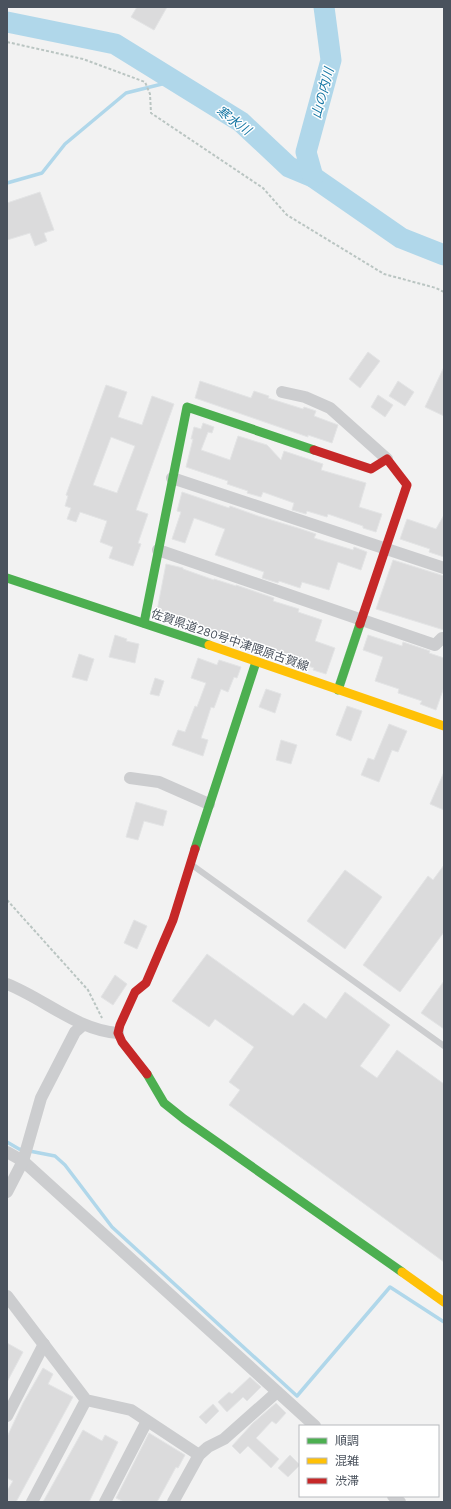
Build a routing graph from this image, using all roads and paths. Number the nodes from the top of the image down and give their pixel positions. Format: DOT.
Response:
graph roads {
  1 [pos="7,42"];
  2 [pos="444,292"];
  3 [pos="282,392"];
  4 [pos="387,459"];
  5 [pos="172,478"];
  6 [pos="386,548"];
  7 [pos="158,550"];
  8 [pos="444,568"];
  9 [pos="7,578"];
  10 [pos="362,620"];
  11 [pos="144,622"];
  12 [pos="444,638"];
  13 [pos="256,662"];
  14 [pos="338,690"];
  15 [pos="444,726"];
  16 [pos="130,778"];
  17 [pos="209,804"];
  18 [pos="190,864"];
  19 [pos="7,900"];
  20 [pos="7,984"];
  21 [pos="83,1025"];
  22 [pos="118,1034"];
  23 [pos="444,1046"];
  24 [pos="7,1152"];
  25 [pos="23,1161"];
  26 [pos="7,1192"];
  27 [pos="7,1296"];
  28 [pos="444,1302"];
  29 [pos="44,1344"];
  30 [pos="277,1392"];
  31 [pos="86,1400"];
  32 [pos="7,1416"];
  33 [pos="146,1420"];
  34 [pos="314,1425"];
  35 [pos="199,1455"];
  36 [pos="32,1502"];
  37 [pos="105,1502"];
  38 [pos="173,1502"];
  1 -- 2 [label="path"];
  3 -- 4 [label="street"];
  4 -- 5 [label="street"];
  4 -- 6 [label="street"];
  5 -- 6 [label="street"];
  5 -- 7 [label="street"];
  6 -- 8 [label="street"];
  6 -- 10 [label="street"];
  7 -- 10 [label="street"];
  7 -- 11 [label="street"];
  9 -- 11 [label="street, 佐賀県道280号中津隈原古賀線"];
  10 -- 12 [label="street"];
  10 -- 14 [label="street"];
  11 -- 13 [label="street, 佐賀県道280号中津隈原古賀線"];
  13 -- 14 [label="street, 佐賀県道280号中津隈原古賀線"];
  13 -- 17 [label="street"];
  14 -- 15 [label="street, 佐賀県道280号中津隈原古賀線"];
  16 -- 17 [label="street"];
  17 -- 18 [label="street"];
  18 -- 22 [label="street"];
  18 -- 23 [label="lane"];
  19 -- 22 [label="path"];
  20 -- 21 [label="street"];
  21 -- 22 [label="street"];
  21 -- 25 [label="street"];
  22 -- 28 [label="street"];
  24 -- 25 [label="street"];
  25 -- 26 [label="street"];
  25 -- 30 [label="street"];
  27 -- 29 [label="street"];
  29 -- 31 [label="street"];
  29 -- 32 [label="street"];
  30 -- 34 [label="street"];
  30 -- 35 [label="street"];
  31 -- 33 [label="street"];
  31 -- 36 [label="street"];
  33 -- 35 [label="street"];
  33 -- 37 [label="street"];
  35 -- 38 [label="street"];
}
